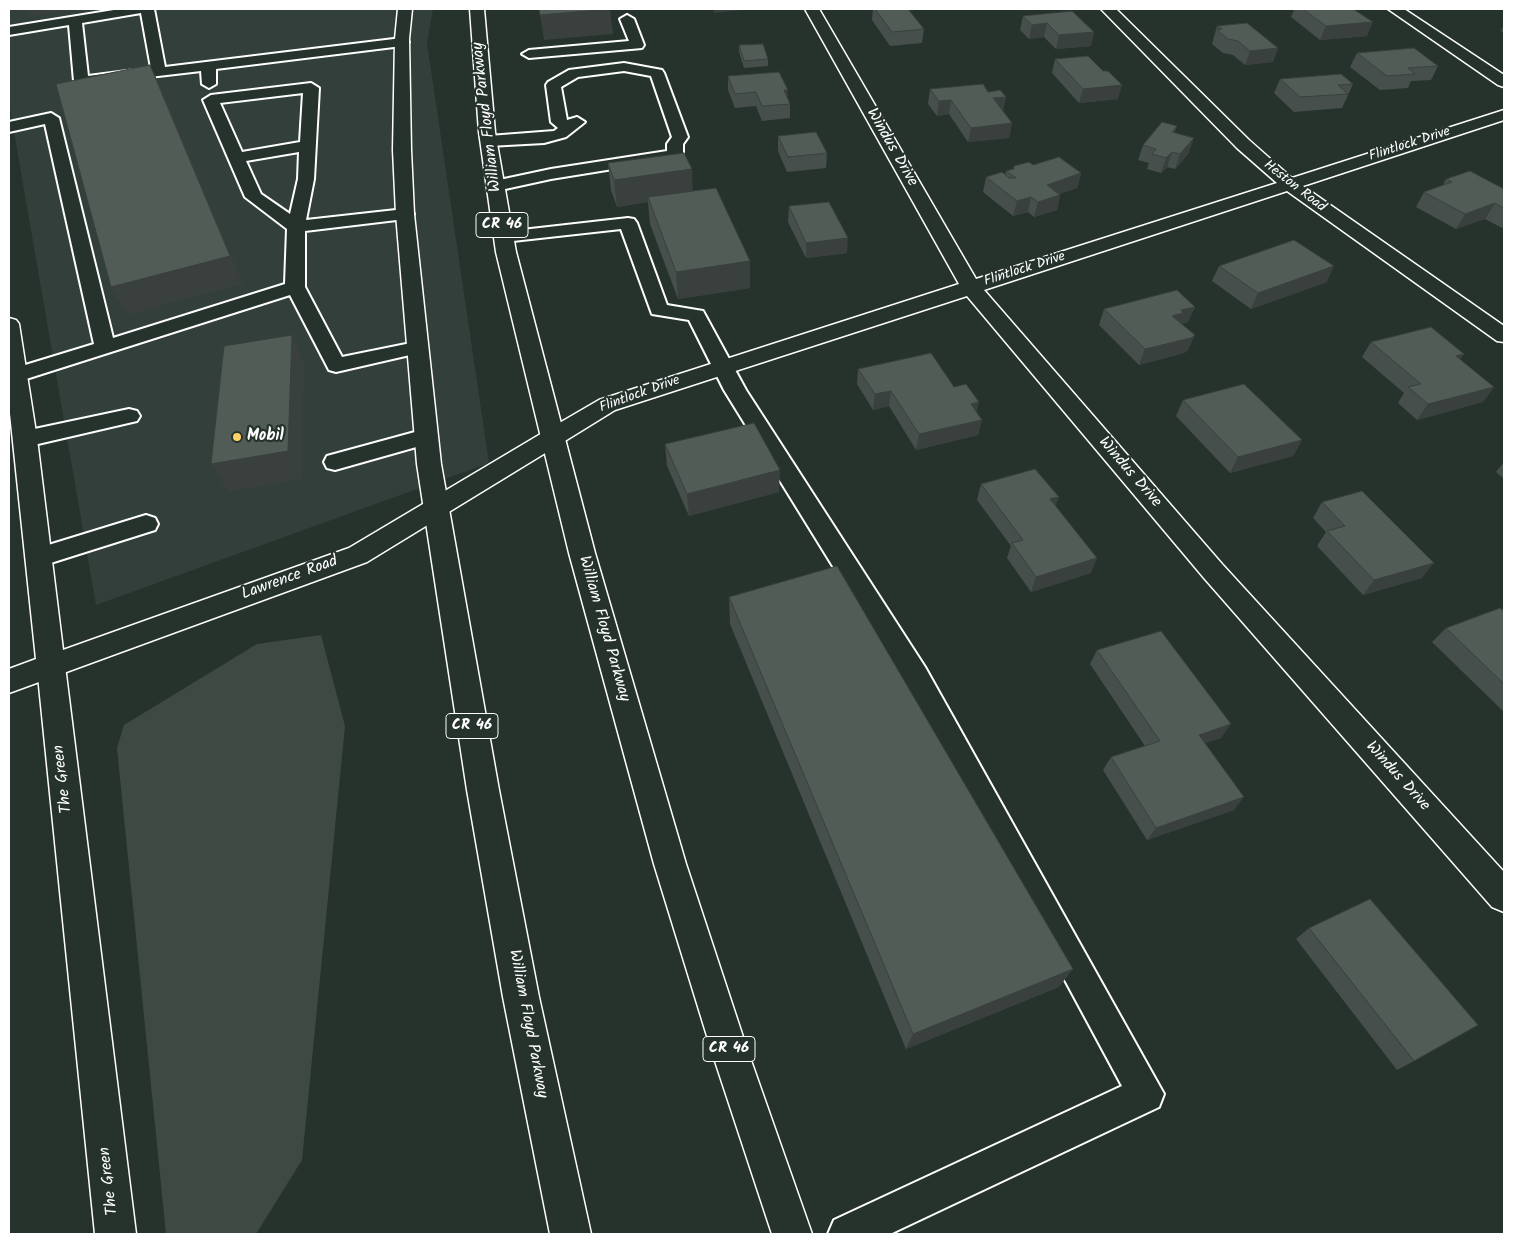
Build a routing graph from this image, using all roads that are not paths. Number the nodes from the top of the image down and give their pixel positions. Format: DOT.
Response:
graph roads {
  1 [pos="146,9"];
  2 [pos="405,9"];
  3 [pos="478,9"];
  4 [pos="812,9"];
  5 [pos="1108,9"];
  6 [pos="1395,9"];
  7 [pos="627,19"];
  8 [pos="75,20"];
  9 [pos="9,31"];
  10 [pos="402,42"];
  11 [pos="529,54"];
  12 [pos="208,66"];
  13 [pos="160,72"];
  14 [pos="626,74"];
  15 [pos="598,76"];
  16 [pos="1504,82"];
  17 [pos="571,99"];
  18 [pos="211,100"];
  19 [pos="655,114"];
  20 [pos="1504,115"];
  21 [pos="9,127"];
  22 [pos="489,141"];
  23 [pos="308,146"];
  24 [pos="237,158"];
  25 [pos="1289,184"];
  26 [pos="496,186"];
  27 [pos="405,214"];
  28 [pos="296,227"];
  29 [pos="504,237"];
  30 [pos="295,287"];
  31 [pos="970,288"];
  32 [pos="9,324"];
  33 [pos="1504,336"];
  34 [pos="105,347"];
  35 [pos="416,348"];
  36 [pos="722,367"];
  37 [pos="16,375"];
  38 [pos="129,416"];
  39 [pos="426,437"];
  40 [pos="552,438"];
  41 [pos="25,439"];
  42 [pos="335,462"];
  43 [pos="435,508"];
  44 [pos="146,524"];
  45 [pos="38,558"];
  46 [pos="51,666"];
  47 [pos="9,681"];
  48 [pos="1504,896"];
  49 [pos="116,1234"];
  50 [pos="571,1234"];
  51 [pos="792,1234"];
  52 [pos="848,1234"];
  1 -- 8 [label="lane"];
  1 -- 13 [label="lane"];
  2 -- 10 [label="main road, William Floyd Parkway / CR 46"];
  3 -- 22 [label="main road, William Floyd Parkway / CR 46"];
  4 -- 31 [label="main road, Windus Drive"];
  5 -- 25 [label="main road, Heston Road"];
  6 -- 16 [label="main road"];
  7 -- 11 [label="lane"];
  8 -- 9 [label="lane"];
  8 -- 13 [label="lane"];
  10 -- 12 [label="lane"];
  10 -- 27 [label="main road, William Floyd Parkway / CR 46"];
  12 -- 13 [label="lane"];
  12 -- 18 [label="lane"];
  14 -- 19 [label="lane"];
  15 -- 17 [label="lane"];
  18 -- 23 [label="lane"];
  18 -- 24 [label="lane"];
  20 -- 25 [label="main road, Flintlock Drive"];
  21 -- 34 [label="lane"];
  22 -- 26 [label="main road, William Floyd Parkway / CR 46"];
  22 -- 26 [label="lane"];
  23 -- 24 [label="lane"];
  23 -- 28 [label="lane"];
  24 -- 28 [label="lane"];
  25 -- 31 [label="main road, Flintlock Drive"];
  25 -- 33 [label="main road, Heston Road"];
  26 -- 29 [label="main road, William Floyd Parkway / CR 46"];
  27 -- 28 [label="lane"];
  27 -- 35 [label="main road, William Floyd Parkway / CR 46"];
  28 -- 30 [label="lane"];
  29 -- 36 [label="lane"];
  29 -- 40 [label="main road, William Floyd Parkway / CR 46"];
  30 -- 34 [label="lane"];
  30 -- 35 [label="lane"];
  31 -- 36 [label="main road, Flintlock Drive"];
  31 -- 48 [label="main road, Windus Drive"];
  32 -- 37 [label="main road, The Green"];
  34 -- 37 [label="lane"];
  35 -- 39 [label="main road, William Floyd Parkway / CR 46"];
  36 -- 40 [label="main road, Flintlock Drive"];
  36 -- 52 [label="lane"];
  37 -- 41 [label="main road, The Green"];
  38 -- 41 [label="lane"];
  39 -- 42 [label="lane"];
  39 -- 43 [label="main road, William Floyd Parkway / CR 46"];
  40 -- 43 [label="main road, Lawrence Road"];
  40 -- 51 [label="main road, William Floyd Parkway / CR 46"];
  41 -- 45 [label="main road, The Green"];
  43 -- 46 [label="main road, Lawrence Road"];
  43 -- 50 [label="main road, William Floyd Parkway / CR 46"];
  44 -- 45 [label="lane"];
  45 -- 46 [label="main road, The Green"];
  46 -- 47 [label="main road, Lawrence Road"];
  46 -- 49 [label="main road, The Green"];
}
